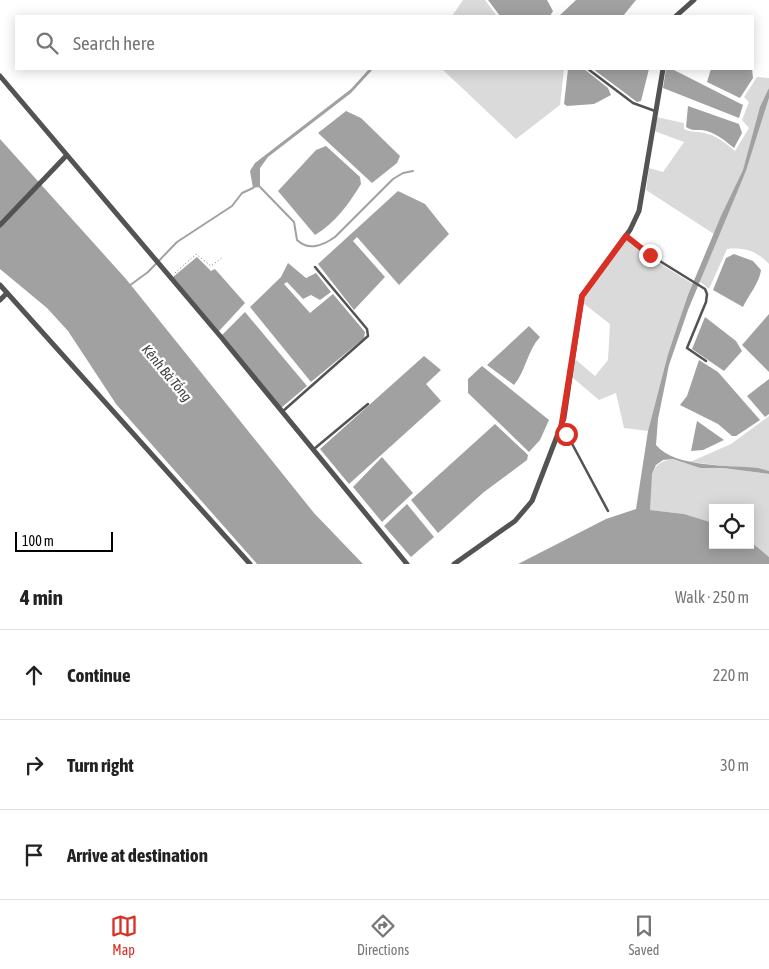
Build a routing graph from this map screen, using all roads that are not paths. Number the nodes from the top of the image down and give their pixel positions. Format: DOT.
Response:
graph roads {
  1 [pos="694,0"];
  2 [pos="677,15"];
  3 [pos="589,70"];
  4 [pos="662,70"];
  5 [pos="0,76"];
  6 [pos="655,111"];
  7 [pos="66,156"];
  8 [pos="0,225"];
  9 [pos="626,236"];
  10 [pos="315,267"];
  11 [pos="0,286"];
  12 [pos="7,294"];
  13 [pos="0,300"];
  14 [pos="706,360"];
  15 [pos="368,404"];
  16 [pos="282,412"];
  17 [pos="561,429"];
  18 [pos="313,449"];
  19 [pos="608,511"];
  20 [pos="250,564"];
  21 [pos="407,564"];
  22 [pos="454,564"];
  1 -- 2 [label="street"];
  3 -- 6 [label="lane"];
  4 -- 6 [label="street"];
  5 -- 7 [label="street"];
  6 -- 9 [label="street"];
  7 -- 8 [label="street"];
  7 -- 16 [label="street"];
  9 -- 14 [label="lane"];
  9 -- 17 [label="street"];
  10 -- 16 [label="lane"];
  11 -- 12 [label="street"];
  12 -- 13 [label="street"];
  12 -- 20 [label="street"];
  15 -- 18 [label="lane"];
  16 -- 18 [label="street"];
  17 -- 19 [label="lane"];
  17 -- 22 [label="street"];
  18 -- 21 [label="street"];
}
